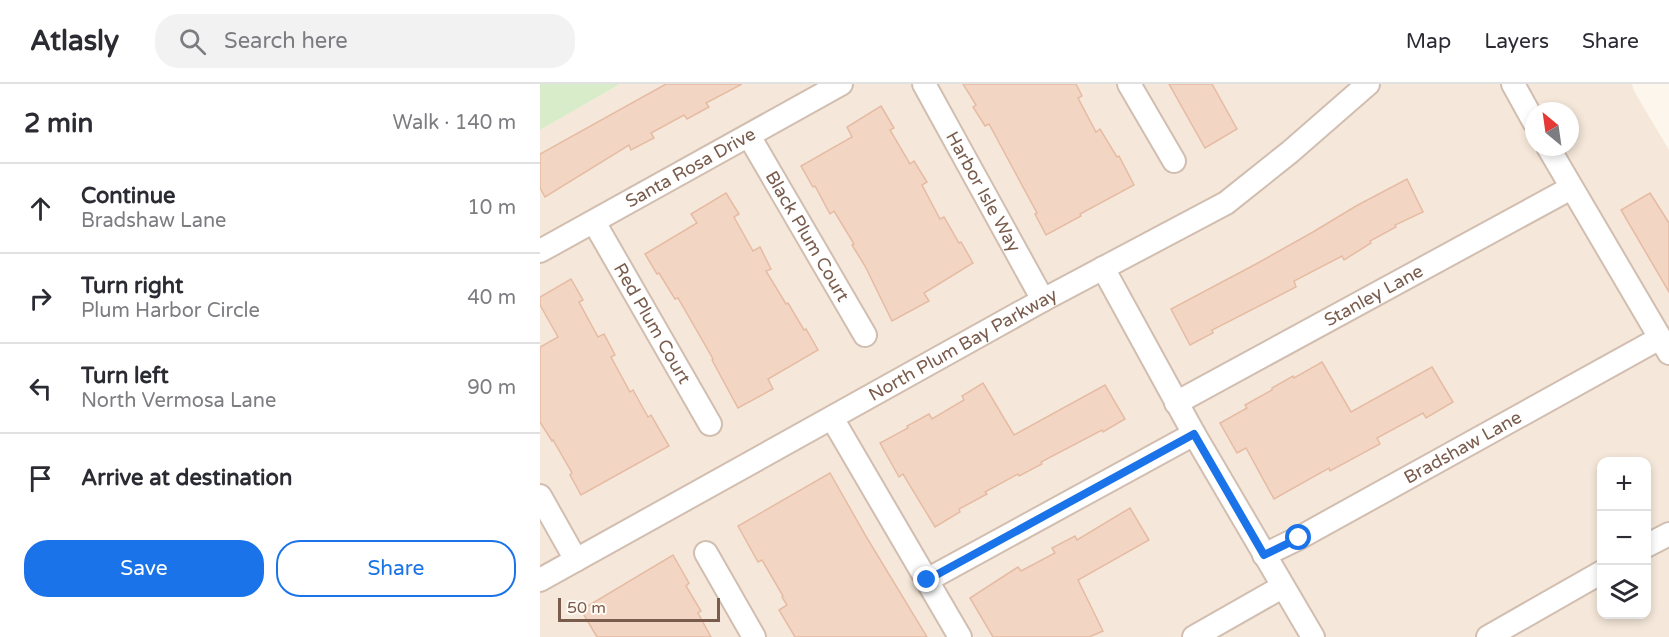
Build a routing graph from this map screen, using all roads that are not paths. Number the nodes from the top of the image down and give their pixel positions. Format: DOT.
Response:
graph roads {
  1 [pos="841,84"];
  2 [pos="924,84"];
  3 [pos="1129,84"];
  4 [pos="1368,84"];
  5 [pos="1513,84"];
  6 [pos="1525,106"];
  7 [pos="749,136"];
  8 [pos="1553,156"];
  9 [pos="1174,161"];
  10 [pos="1571,188"];
  11 [pos="594,222"];
  12 [pos="540,251"];
  13 [pos="1103,268"];
  14 [pos="1043,300"];
  15 [pos="865,335"];
  16 [pos="1665,345"];
  17 [pos="1176,403"];
  18 [pos="832,418"];
  19 [pos="710,424"];
  20 [pos="1194,434"];
  21 [pos="540,496"];
  22 [pos="1669,534"];
  23 [pos="1651,544"];
  24 [pos="706,553"];
  25 [pos="1264,555"];
  26 [pos="576,560"];
  27 [pos="1597,575"];
  28 [pos="540,580"];
  29 [pos="927,580"];
  30 [pos="1282,587"];
  31 [pos="754,637"];
  32 [pos="960,637"];
  33 [pos="1194,637"];
  34 [pos="1313,637"];
  35 [pos="1488,637"];
  1 -- 7 [label="street, Santa Rosa Drive"];
  2 -- 14 [label="street, Harbor Isle Way"];
  3 -- 9 [label="street"];
  4 -- 13 [label="street, North Plum Bay Parkway"];
  5 -- 6 [label="street"];
  7 -- 11 [label="street, Santa Rosa Drive"];
  7 -- 15 [label="street, Black Plum Court"];
  8 -- 10 [label="street"];
  10 -- 16 [label="street"];
  10 -- 17 [label="street, Stanley Lane"];
  11 -- 12 [label="street, Santa Rosa Drive"];
  11 -- 19 [label="street, Red Plum Court"];
  13 -- 14 [label="street, North Plum Bay Parkway"];
  13 -- 17 [label="street"];
  14 -- 18 [label="street, North Plum Bay Parkway"];
  16 -- 25 [label="street, Bradshaw Lane"];
  17 -- 20 [label="street"];
  18 -- 26 [label="street, North Plum Bay Parkway"];
  18 -- 29 [label="street"];
  20 -- 25 [label="street"];
  20 -- 29 [label="street"];
  21 -- 26 [label="street"];
  22 -- 23 [label="street"];
  24 -- 31 [label="street"];
  25 -- 30 [label="street"];
  26 -- 28 [label="street, North Plum Bay Parkway"];
  27 -- 35 [label="street"];
  29 -- 32 [label="street"];
  30 -- 33 [label="street"];
  30 -- 34 [label="street"];
}
